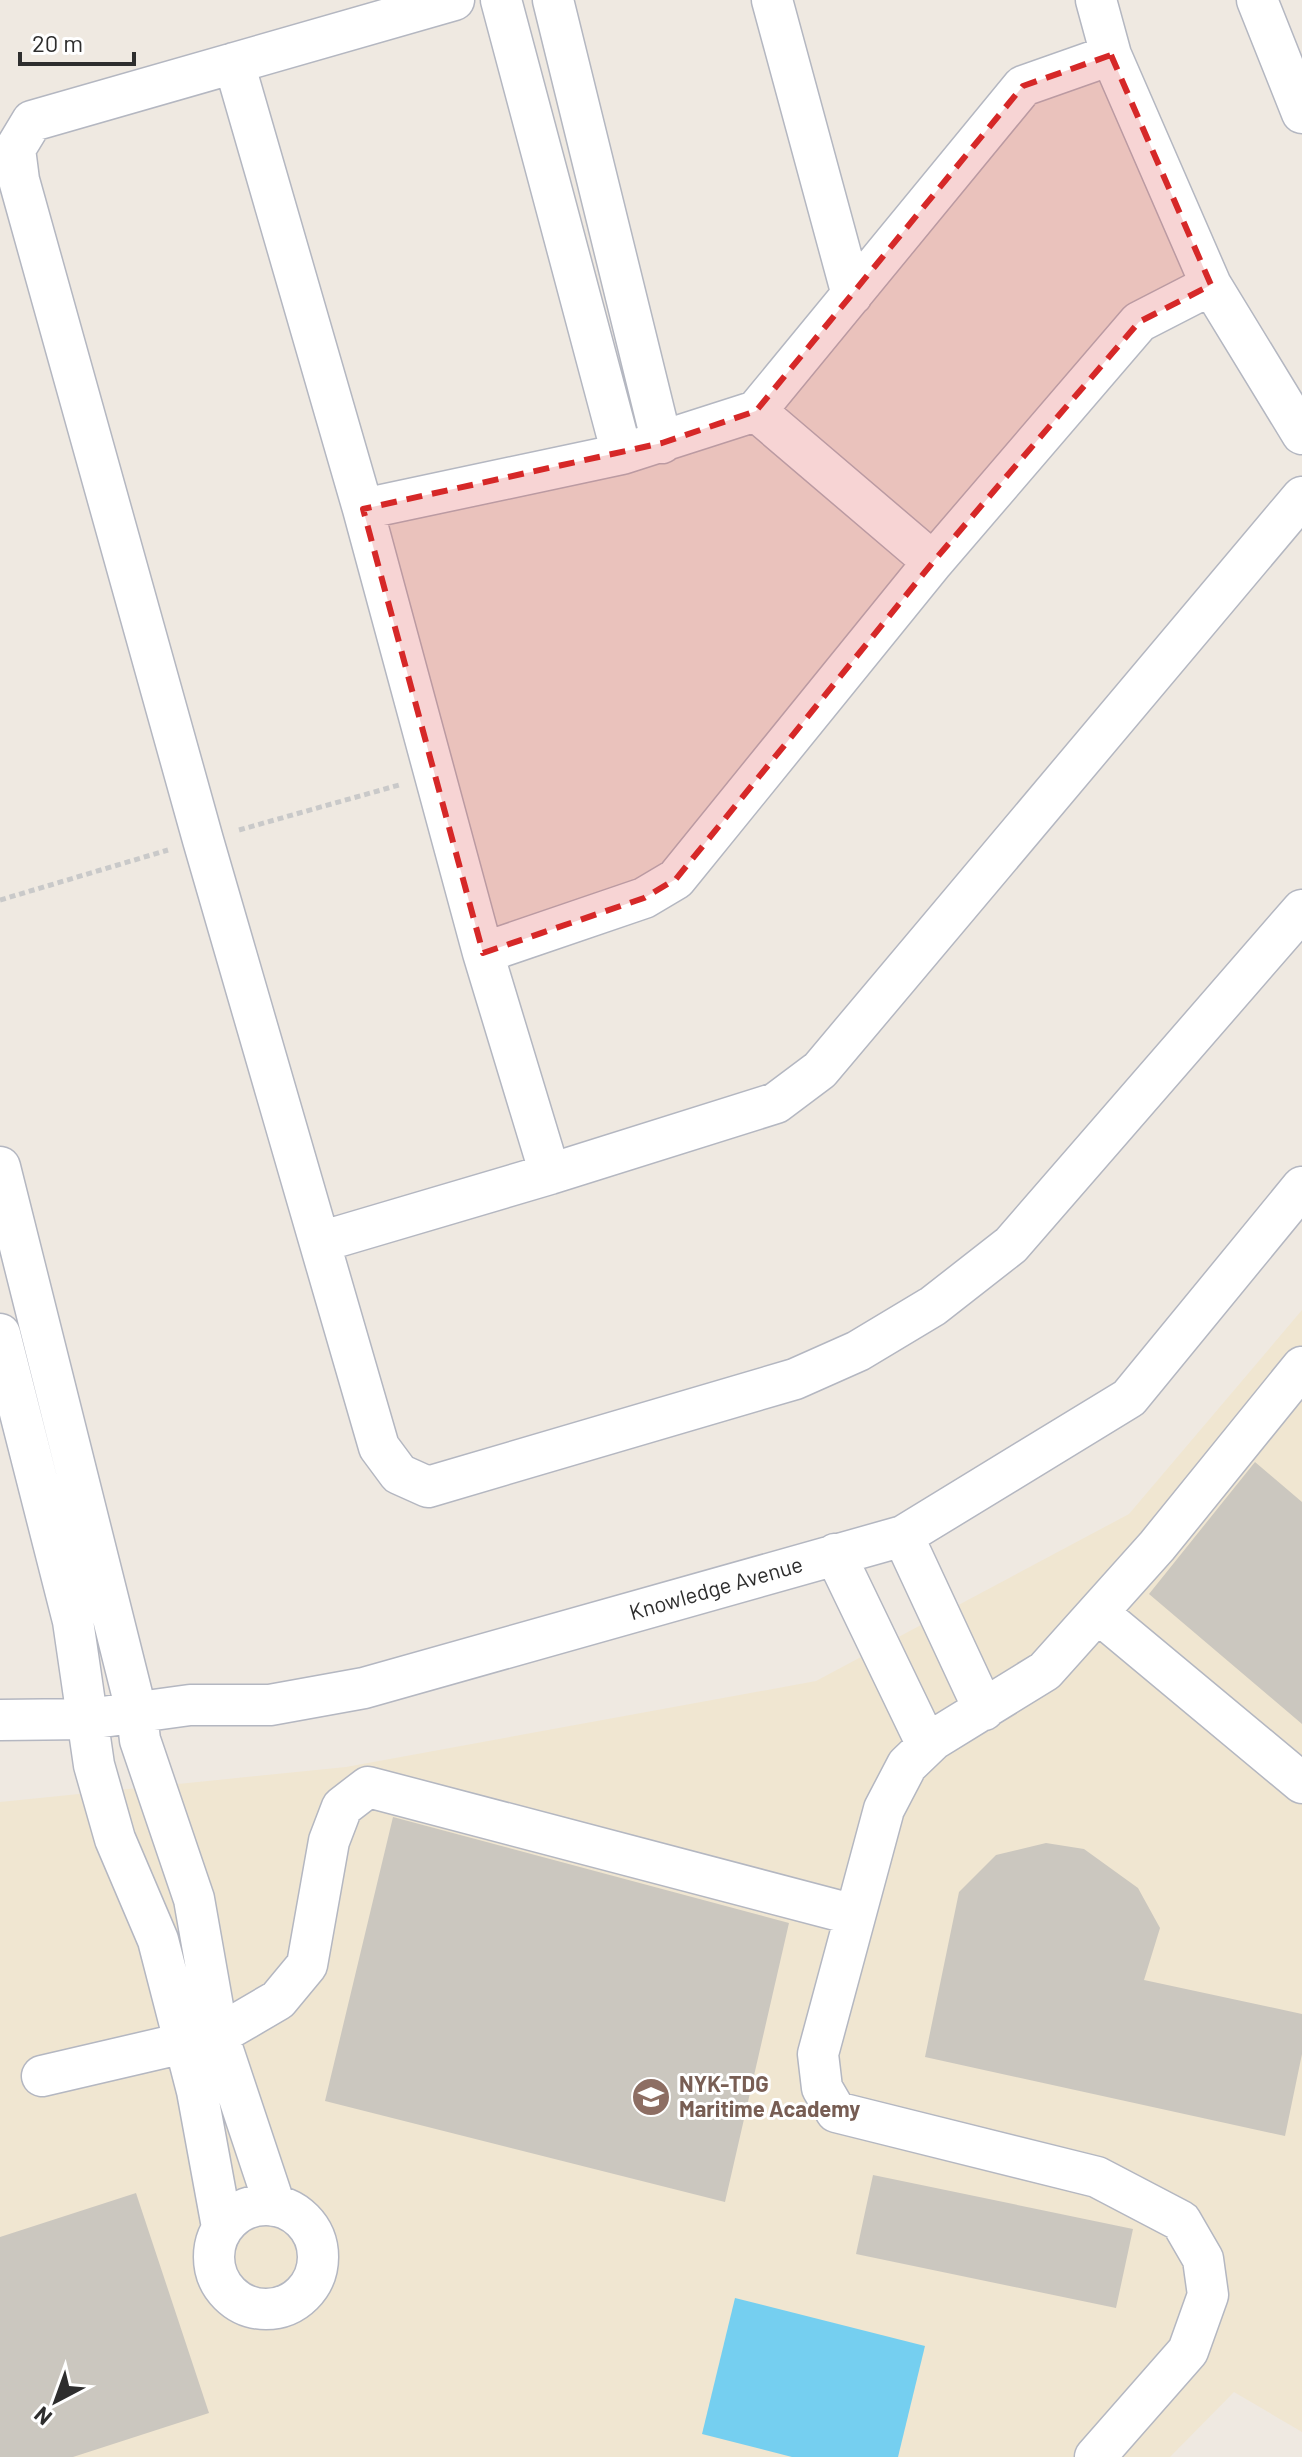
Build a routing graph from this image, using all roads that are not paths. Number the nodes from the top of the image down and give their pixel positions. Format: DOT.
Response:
graph roads {
  1 [pos="454,0"];
  2 [pos="501,0"];
  3 [pos="553,0"];
  4 [pos="772,0"];
  5 [pos="1096,0"];
  6 [pos="1257,0"];
  7 [pos="1111,55"];
  8 [pos="234,63"];
  9 [pos="1302,113"];
  10 [pos="1211,285"];
  11 [pos="852,295"];
  12 [pos="756,411"];
  13 [pos="1302,434"];
  14 [pos="662,443"];
  15 [pos="622,454"];
  16 [pos="1302,497"];
  17 [pos="363,509"];
  18 [pos="933,562"];
  19 [pos="1302,910"];
  20 [pos="483,953"];
  21 [pos="0,1167"];
  22 [pos="550,1174"];
  23 [pos="1302,1187"];
  24 [pos="320,1242"];
  25 [pos="0,1334"];
  26 [pos="1296,1386"];
  27 [pos="903,1536"];
  28 [pos="835,1554"];
  29 [pos="1098,1613"];
  30 [pos="984,1710"];
  31 [pos="137,1714"];
  32 [pos="88,1719"];
  33 [pos="0,1720"];
  34 [pos="927,1745"];
  35 [pos="1302,1783"];
  36 [pos="855,1915"];
  37 [pos="201,2038"];
  38 [pos="42,2076"];
  39 [pos="275,2206"];
  40 [pos="222,2227"];
  41 [pos="1095,2457"];
  1 -- 8 [label="street"];
  2 -- 15 [label="street"];
  3 -- 14 [label="street"];
  4 -- 11 [label="street"];
  5 -- 7 [label="street"];
  6 -- 9 [label="street"];
  7 -- 10 [label="street"];
  7 -- 11 [label="street"];
  8 -- 17 [label="street"];
  8 -- 24 [label="street"];
  10 -- 13 [label="street"];
  10 -- 18 [label="street"];
  11 -- 12 [label="street"];
  12 -- 14 [label="street"];
  12 -- 18 [label="street"];
  14 -- 15 [label="street"];
  15 -- 17 [label="street"];
  16 -- 22 [label="street"];
  17 -- 20 [label="street"];
  18 -- 20 [label="street"];
  19 -- 24 [label="street"];
  20 -- 22 [label="street"];
  21 -- 31 [label="street"];
  22 -- 24 [label="street"];
  23 -- 27 [label="street, Knowledge Avenue"];
  25 -- 32 [label="street"];
  26 -- 29 [label="street"];
  27 -- 28 [label="street, Knowledge Avenue"];
  27 -- 30 [label="street"];
  28 -- 31 [label="street, Knowledge Avenue"];
  28 -- 34 [label="street"];
  29 -- 30 [label="street"];
  29 -- 35 [label="street"];
  30 -- 34 [label="street"];
  31 -- 32 [label="street, Knowledge Avenue"];
  31 -- 37 [label="street"];
  32 -- 33 [label="street, Knowledge Avenue"];
  32 -- 37 [label="street"];
  34 -- 36 [label="street"];
  36 -- 37 [label="street"];
  36 -- 41 [label="street"];
  37 -- 38 [label="street"];
  37 -- 39 [label="street"];
  37 -- 40 [label="street"];
  39 -- 40 [label="street"];
  39 -- 40 [label="street"];
}
